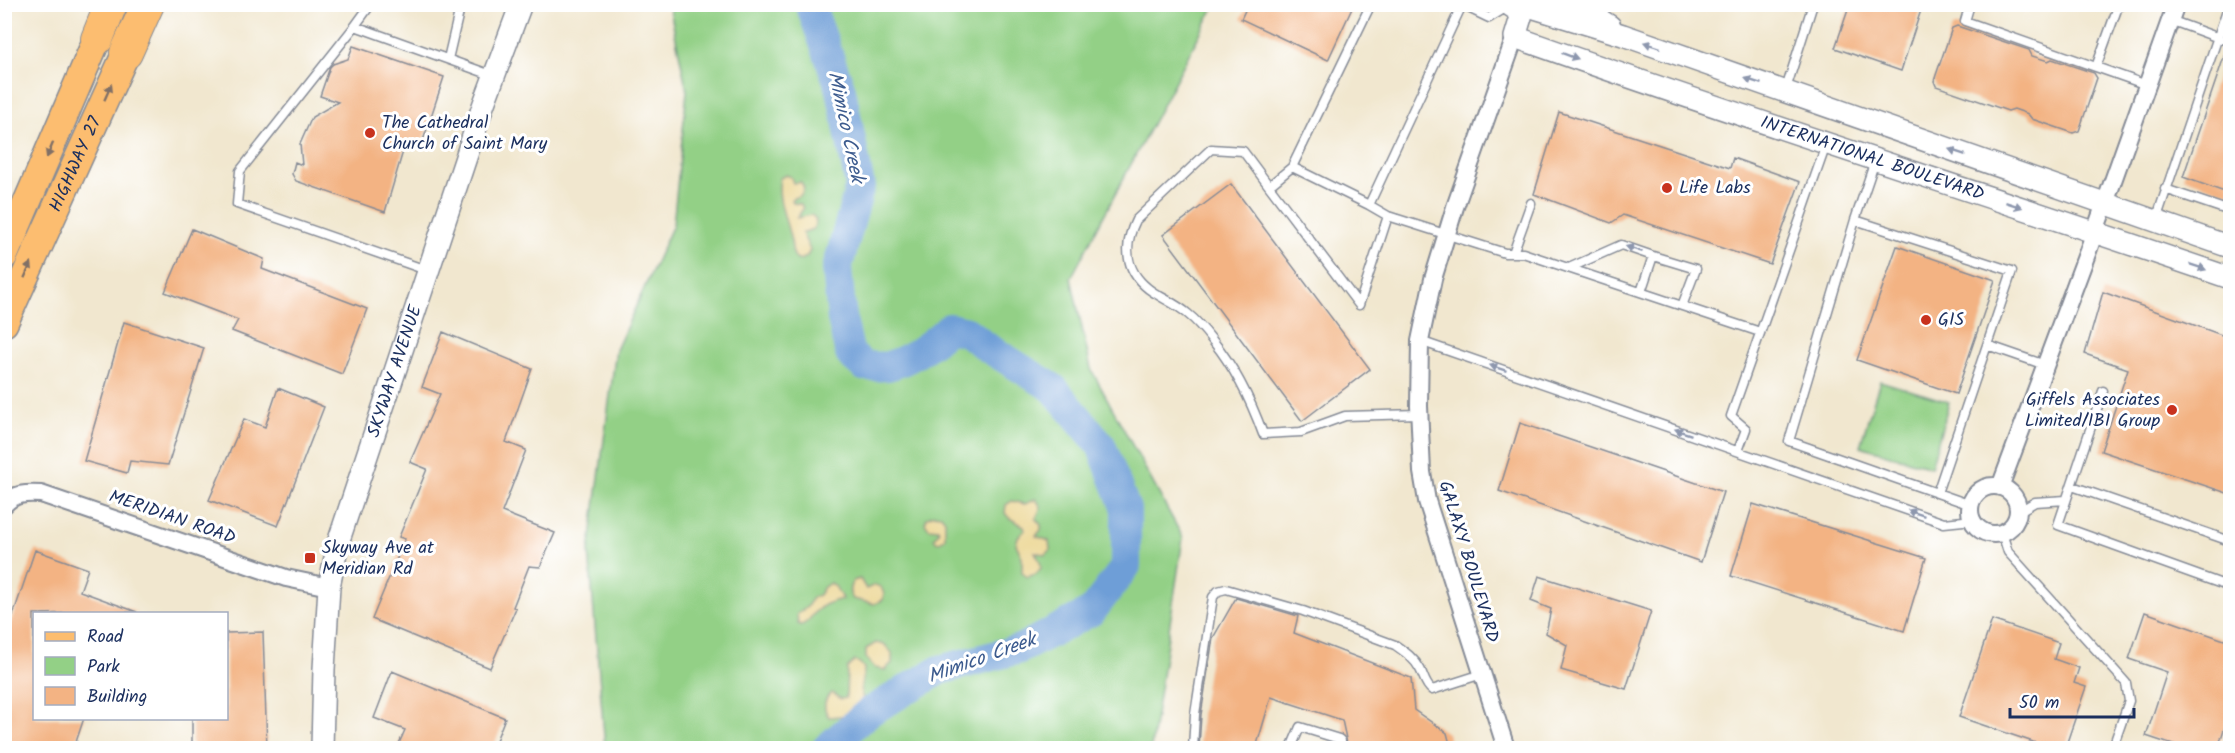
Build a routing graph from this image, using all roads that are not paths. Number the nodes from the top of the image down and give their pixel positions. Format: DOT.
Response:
graph roads {
  1 [pos="111,4"];
  2 [pos="148,4"];
  3 [pos="371,4"];
  4 [pos="434,4"];
  5 [pos="521,4"];
  6 [pos="1371,4"];
  7 [pos="1585,4"];
  8 [pos="1813,4"];
  9 [pos="1970,4"];
  10 [pos="2119,4"];
  11 [pos="2229,4"];
  12 [pos="1461,5"];
  13 [pos="2173,12"];
  14 [pos="1514,14"];
  15 [pos="355,26"];
  16 [pos="1623,35"];
  17 [pos="2217,37"];
  18 [pos="97,39"];
  19 [pos="2230,42"];
  20 [pos="126,52"];
  21 [pos="448,59"];
  22 [pos="2096,67"];
  23 [pos="495,76"];
  24 [pos="2147,85"];
  25 [pos="1785,92"];
  26 [pos="1827,143"];
  27 [pos="1875,160"];
  28 [pos="1292,167"];
  29 [pos="1269,186"];
  30 [pos="2165,189"];
  31 [pos="1531,203"];
  32 [pos="2105,203"];
  33 [pos="1369,205"];
  34 [pos="2230,211"];
  35 [pos="1388,216"];
  36 [pos="1856,220"];
  37 [pos="2156,221"];
  38 [pos="2095,232"];
  39 [pos="1446,234"];
  40 [pos="2230,247"];
  41 [pos="1513,253"];
  42 [pos="4,256"];
  43 [pos="1653,256"];
  44 [pos="1569,268"];
  45 [pos="429,271"];
  46 [pos="2230,278"];
  47 [pos="1641,292"];
  48 [pos="1683,306"];
  49 [pos="4,323"];
  50 [pos="1760,332"];
  51 [pos="1420,341"];
  52 [pos="1987,345"];
  53 [pos="2045,365"];
  54 [pos="2103,391"];
  55 [pos="1419,414"];
  56 [pos="1738,451"];
  57 [pos="2072,486"];
  58 [pos="2000,487"];
  59 [pos="1937,493"];
  60 [pos="2066,500"];
  61 [pos="4,505"];
  62 [pos="2018,512"];
  63 [pos="1972,513"];
  64 [pos="2002,533"];
  65 [pos="2230,541"];
  66 [pos="329,587"];
  67 [pos="2230,587"];
  68 [pos="1482,674"];
  69 [pos="2115,741"];
  70 [pos="322,748"];
  71 [pos="1193,748"];
  72 [pos="1291,748"];
  73 [pos="1340,748"];
  74 [pos="1506,748"];
  1 -- 18 [label="highway, HIGHWAY 27"];
  2 -- 20 [label="highway, HIGHWAY 27"];
  3 -- 15 [label="lane"];
  4 -- 21 [label="lane"];
  5 -- 23 [label="street, SKYWAY AVENUE"];
  6 -- 28 [label="lane"];
  7 -- 16 [label="street"];
  8 -- 25 [label="lane"];
  9 -- 22 [label="lane"];
  10 -- 22 [label="lane"];
  11 -- 17 [label="lane"];
  12 -- 14 [label="lane"];
  12 -- 33 [label="lane"];
  13 -- 17 [label="lane"];
  13 -- 24 [label="street"];
  14 -- 16 [label="street, INTERNATIONAL BOULEVARD"];
  14 -- 26 [label="street, INTERNATIONAL BOULEVARD, one-way"];
  14 -- 39 [label="street, GALAXY BOULEVARD"];
  15 -- 21 [label="lane"];
  15 -- 45 [label="lane"];
  25 -- 16 [label="street, INTERNATIONAL BOULEVARD, one-way"];
  17 -- 19 [label="lane"];
  17 -- 30 [label="lane"];
  18 -- 42 [label="main road, HIGHWAY 27, one-way"];
  49 -- 20 [label="main road, HIGHWAY 27, one-way"];
  21 -- 23 [label="lane"];
  22 -- 24 [label="lane"];
  23 -- 45 [label="street, SKYWAY AVENUE"];
  24 -- 32 [label="street"];
  32 -- 25 [label="street, INTERNATIONAL BOULEVARD, one-way"];
  26 -- 27 [label="street, INTERNATIONAL BOULEVARD"];
  26 -- 50 [label="lane"];
  27 -- 36 [label="lane"];
  27 -- 38 [label="street, INTERNATIONAL BOULEVARD, one-way"];
  28 -- 29 [label="lane"];
  28 -- 33 [label="lane"];
  29 -- 35 [label="lane"];
  29 -- 55 [label="lane"];
  30 -- 34 [label="lane"];
  30 -- 37 [label="lane"];
  31 -- 41 [label="lane"];
  32 -- 37 [label="street, INTERNATIONAL BOULEVARD"];
  32 -- 38 [label="street"];
  33 -- 35 [label="lane"];
  35 -- 39 [label="lane"];
  36 -- 52 [label="lane"];
  36 -- 59 [label="lane"];
  37 -- 40 [label="street, INTERNATIONAL BOULEVARD"];
  38 -- 46 [label="street, INTERNATIONAL BOULEVARD, one-way"];
  38 -- 53 [label="street"];
  39 -- 41 [label="lane"];
  39 -- 51 [label="street, GALAXY BOULEVARD"];
  41 -- 44 [label="lane"];
  43 -- 44 [label="lane, one-way"];
  43 -- 47 [label="lane"];
  43 -- 48 [label="lane"];
  44 -- 47 [label="lane"];
  45 -- 66 [label="street, SKYWAY AVENUE"];
  47 -- 48 [label="lane"];
  48 -- 50 [label="lane"];
  50 -- 56 [label="lane"];
  51 -- 55 [label="street, GALAXY BOULEVARD"];
  56 -- 51 [label="lane, one-way"];
  52 -- 53 [label="lane"];
  52 -- 59 [label="lane"];
  53 -- 58 [label="street"];
  54 -- 57 [label="lane"];
  55 -- 68 [label="street, GALAXY BOULEVARD"];
  63 -- 56 [label="lane, one-way"];
  57 -- 60 [label="lane"];
  57 -- 65 [label="lane"];
  58 -- 62 [label="street"];
  58 -- 63 [label="street"];
  59 -- 63 [label="lane"];
  60 -- 62 [label="lane"];
  60 -- 67 [label="lane"];
  61 -- 66 [label="street, MERIDIAN ROAD"];
  62 -- 64 [label="street"];
  63 -- 64 [label="street"];
  64 -- 69 [label="lane"];
  66 -- 70 [label="street, SKYWAY AVENUE"];
  68 -- 71 [label="lane"];
  68 -- 74 [label="street, GALAXY BOULEVARD"];
  72 -- 73 [label="lane"];
}
